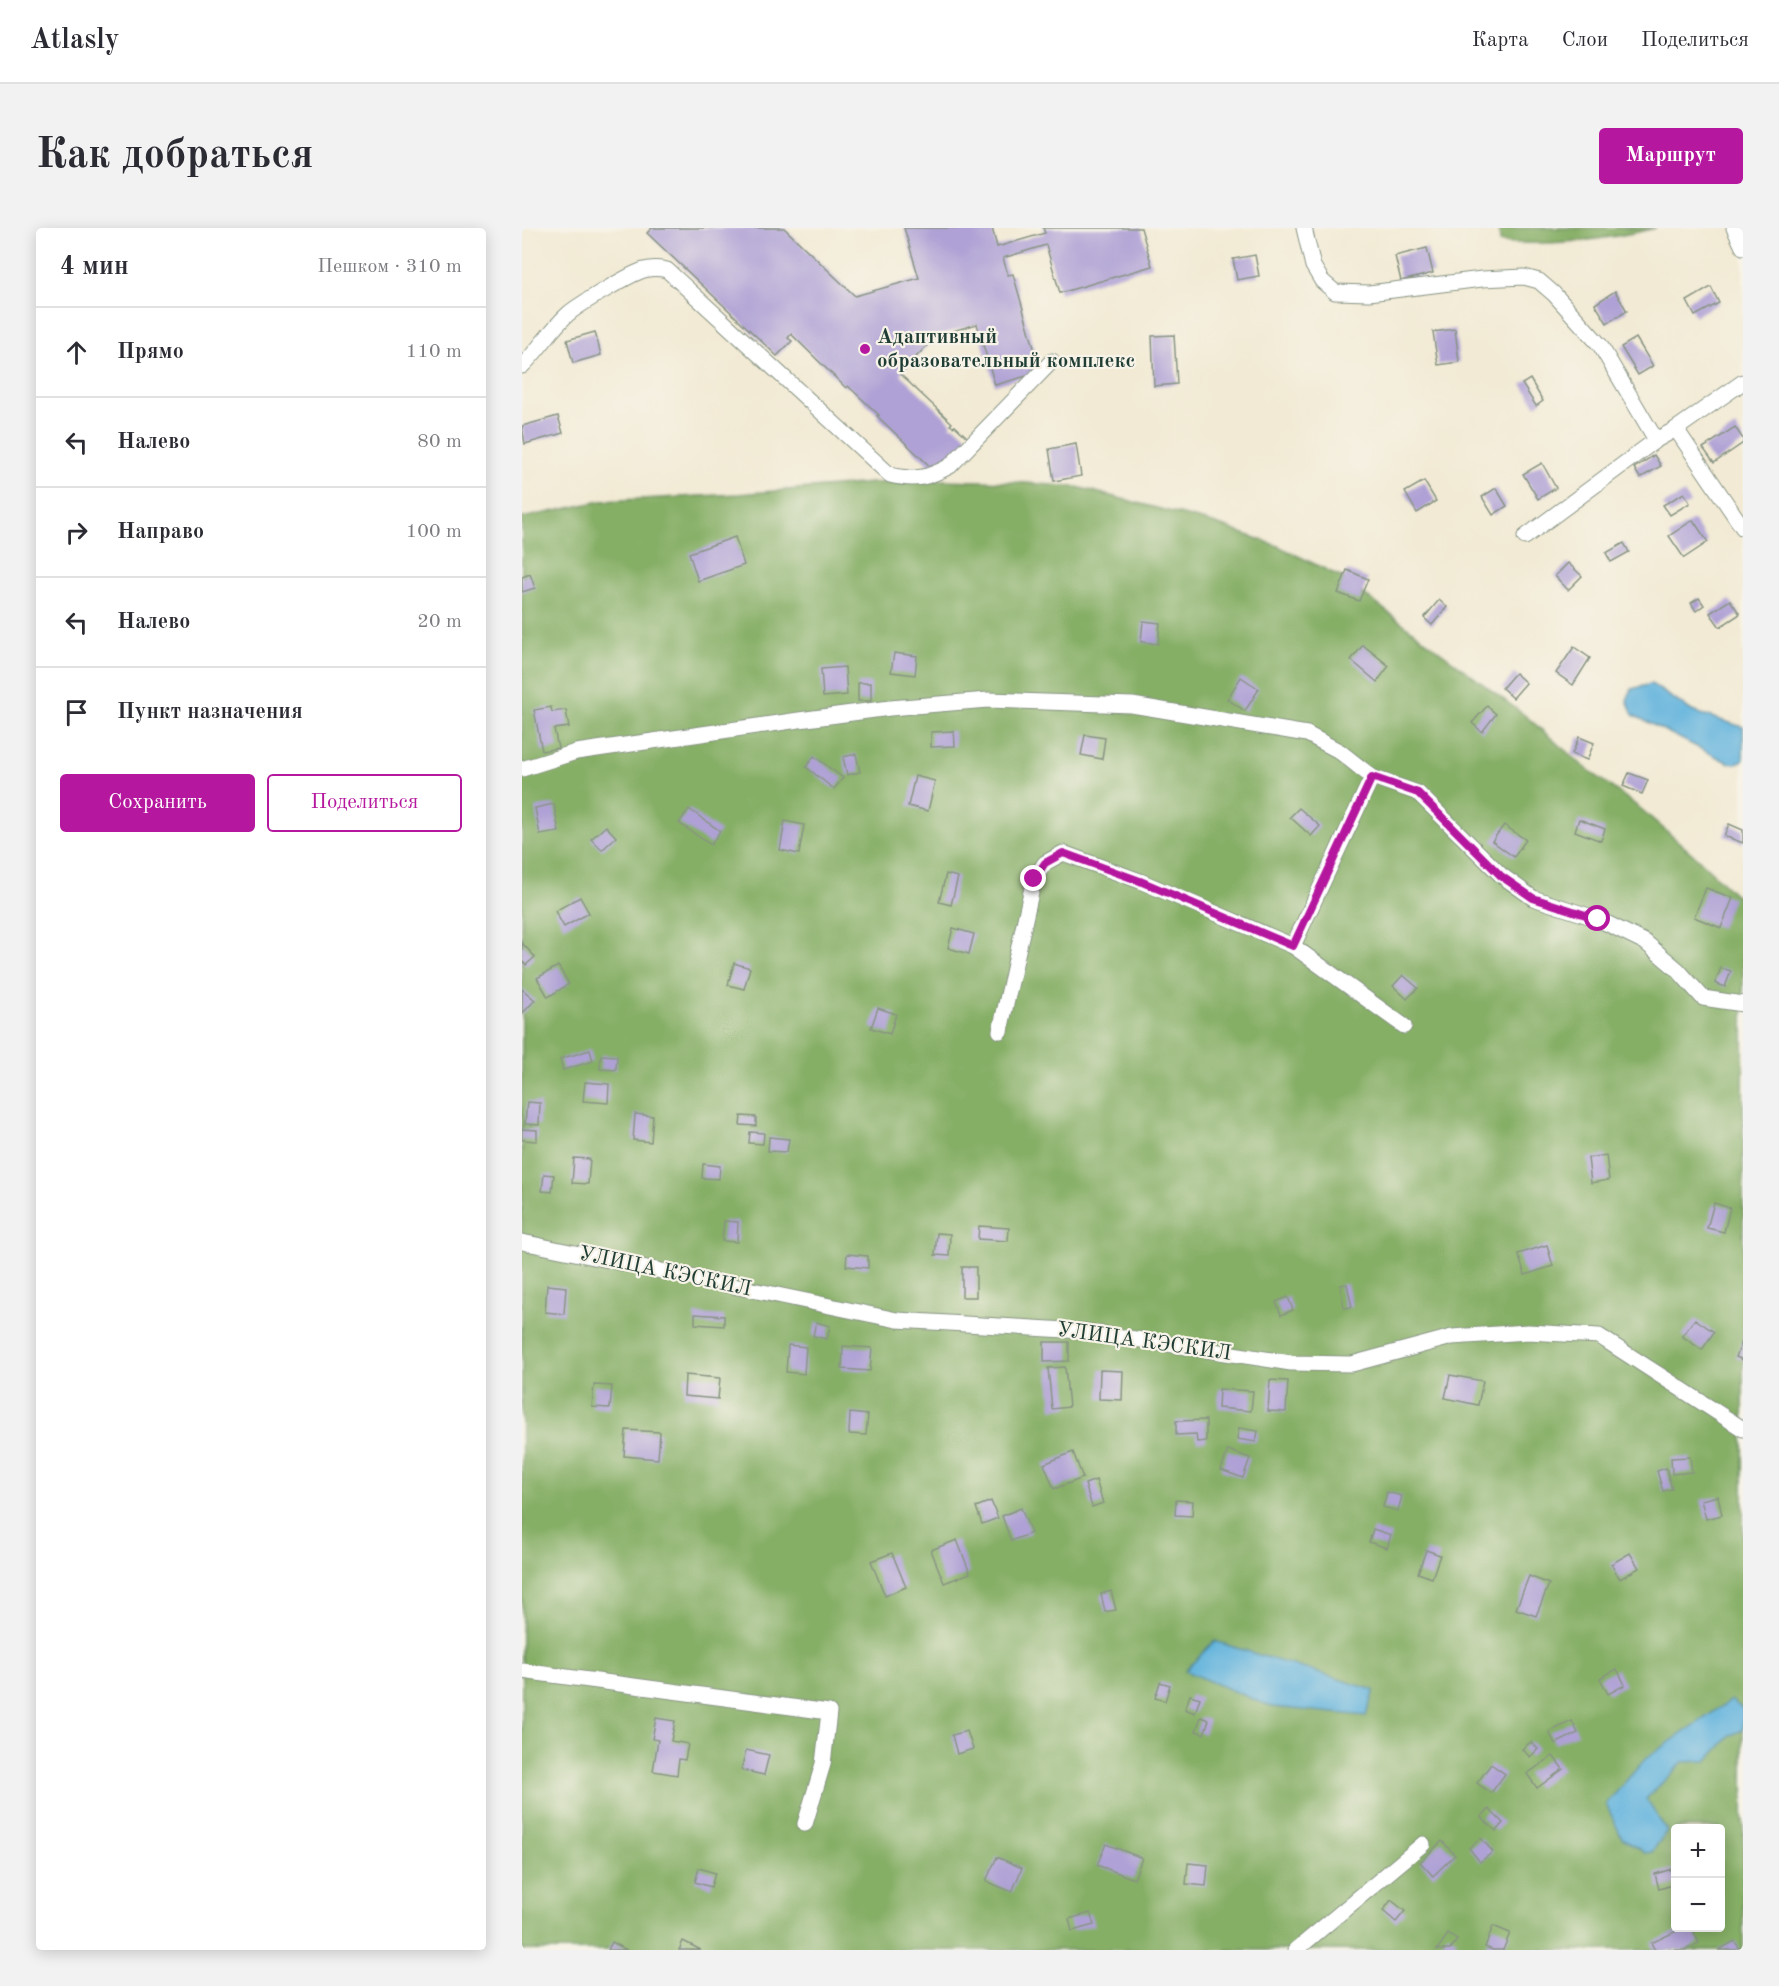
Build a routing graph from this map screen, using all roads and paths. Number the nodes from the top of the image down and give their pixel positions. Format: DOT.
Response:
graph roads {
  1 [pos="1304,228"];
  2 [pos="1734,228"];
  3 [pos="1743,247"];
  4 [pos="1052,361"];
  5 [pos="522,366"];
  6 [pos="1743,382"];
  7 [pos="1676,429"];
  8 [pos="1656,440"];
  9 [pos="1743,528"];
  10 [pos="1525,537"];
  11 [pos="522,769"];
  12 [pos="1372,777"];
  13 [pos="1293,946"];
  14 [pos="1743,1004"];
  15 [pos="1404,1026"];
  16 [pos="1000,1031"];
  17 [pos="522,1242"];
  18 [pos="1743,1429"];
  19 [pos="522,1671"];
  20 [pos="805,1824"];
  21 [pos="1423,1844"];
  22 [pos="1296,1950"];
  1 -- 8 [label="street"];
  2 -- 3 [label="street"];
  4 -- 5 [label="street"];
  6 -- 7 [label="street"];
  7 -- 8 [label="street"];
  7 -- 9 [label="street"];
  8 -- 10 [label="street"];
  11 -- 12 [label="street"];
  12 -- 13 [label="street"];
  12 -- 14 [label="street"];
  13 -- 15 [label="street"];
  13 -- 16 [label="street"];
  17 -- 18 [label="street, УЛИЦА КЭСКИЛ"];
  19 -- 20 [label="street"];
  21 -- 22 [label="street"];
}
